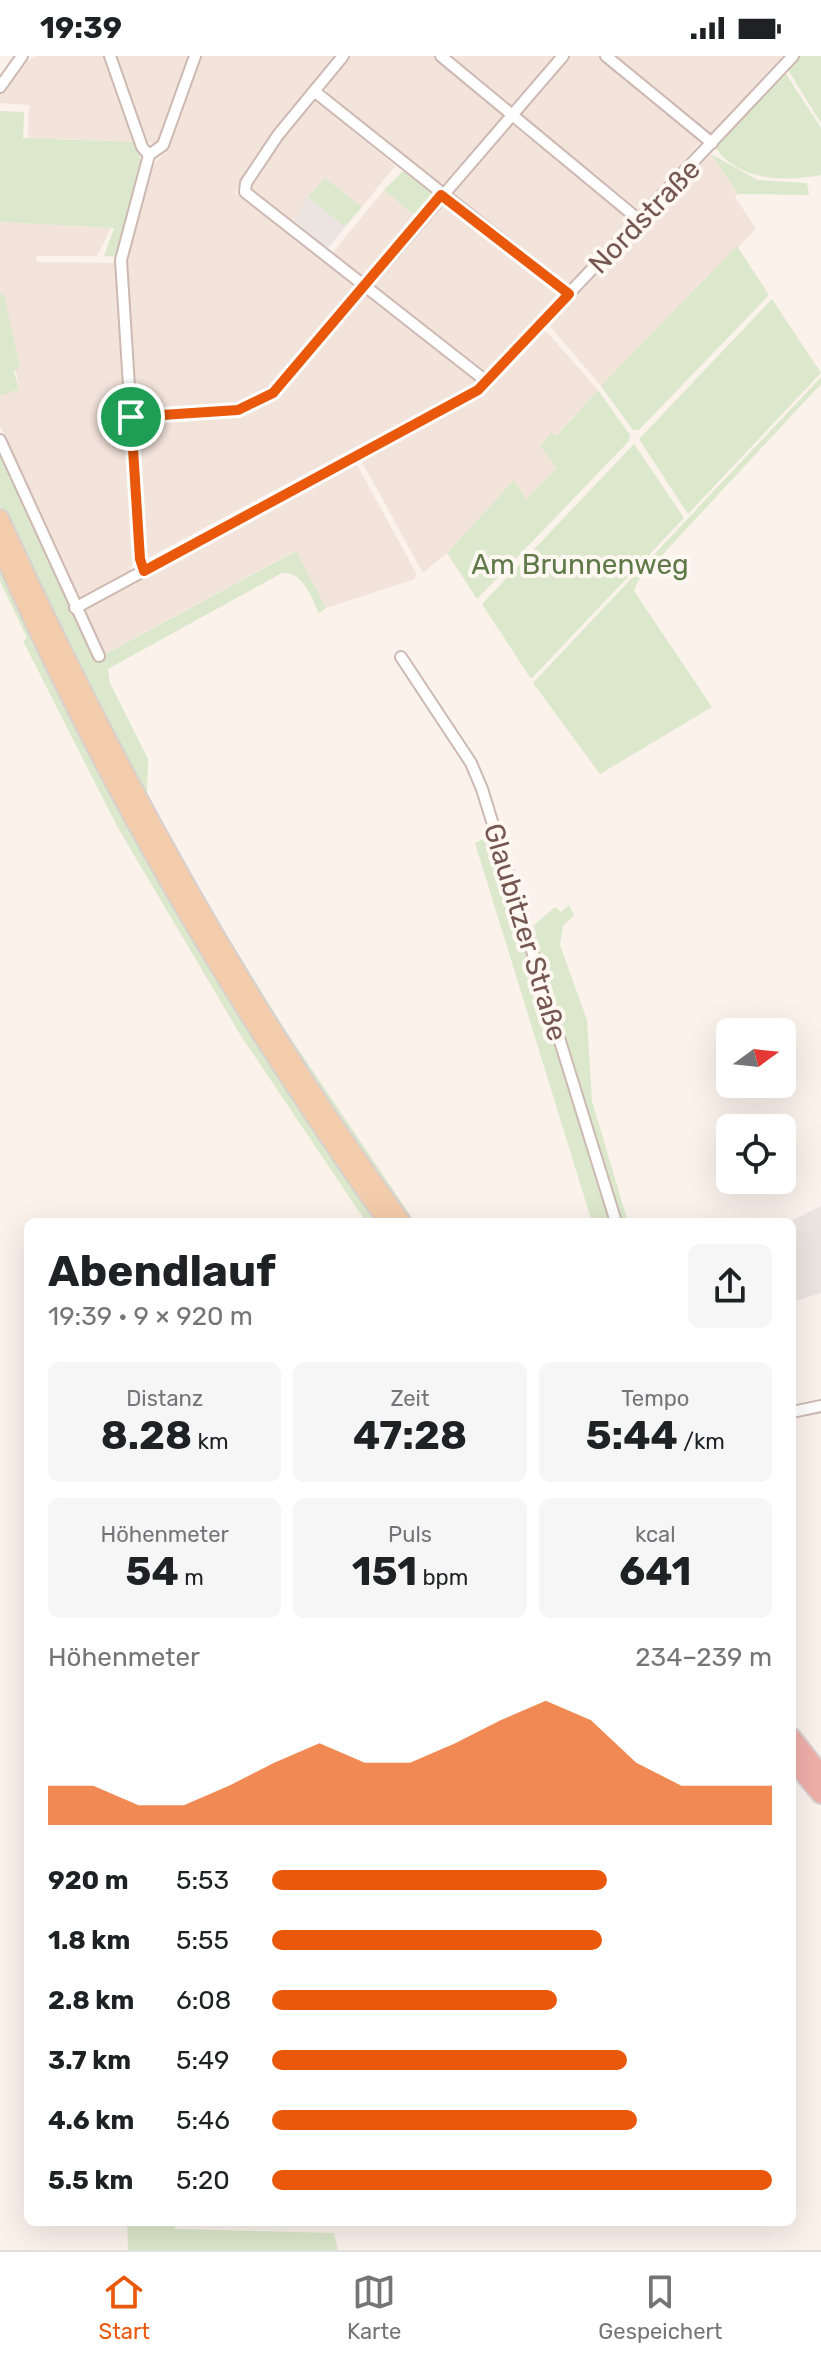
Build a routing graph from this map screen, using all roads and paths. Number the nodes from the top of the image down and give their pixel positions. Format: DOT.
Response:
graph roads {
  1 [pos="22,56"];
  2 [pos="110,56"];
  3 [pos="195,56"];
  4 [pos="343,56"];
  5 [pos="441,56"];
  6 [pos="563,56"];
  7 [pos="606,56"];
  8 [pos="793,56"];
  9 [pos="0,87"];
  10 [pos="314,91"];
  11 [pos="513,114"];
  12 [pos="712,143"];
  13 [pos="149,155"];
  14 [pos="441,195"];
  15 [pos="638,219"];
  16 [pos="364,285"];
  17 [pos="569,294"];
  18 [pos="486,381"];
  19 [pos="131,417"];
  20 [pos="0,440"];
  21 [pos="0,518"];
  22 [pos="0,547"];
  23 [pos="144,571"];
  24 [pos="75,608"];
  25 [pos="99,656"];
  26 [pos="401,657"];
  27 [pos="384,1218"];
  28 [pos="399,1218"];
  29 [pos="615,1218"];
  30 [pos="821,1406"];
  31 [pos="796,1411"];
  32 [pos="796,1743"];
  33 [pos="796,1764"];
  34 [pos="821,1775"];
  35 [pos="821,1794"];
  1 -- 9 [label="street"];
  2 -- 13 [label="street"];
  3 -- 13 [label="street"];
  4 -- 10 [label="street"];
  5 -- 11 [label="street"];
  6 -- 11 [label="street"];
  7 -- 12 [label="street"];
  8 -- 12 [label="street, Nordstraße"];
  10 -- 14 [label="street"];
  10 -- 16 [label="street"];
  11 -- 14 [label="street"];
  11 -- 15 [label="street"];
  12 -- 15 [label="street, Nordstraße"];
  13 -- 19 [label="street"];
  14 -- 16 [label="street"];
  14 -- 17 [label="street"];
  15 -- 17 [label="street, Nordstraße"];
  16 -- 18 [label="street"];
  16 -- 19 [label="street"];
  17 -- 18 [label="street, Nordstraße"];
  18 -- 23 [label="street, Nordstraße"];
  19 -- 23 [label="street"];
  20 -- 24 [label="street"];
  21 -- 28 [label="main road"];
  22 -- 27 [label="main road"];
  23 -- 24 [label="street, Nordstraße"];
  24 -- 25 [label="street"];
  26 -- 29 [label="street, Glaubitzer Straße"];
  30 -- 31 [label="street"];
  32 -- 34 [label="highway"];
  33 -- 35 [label="highway"];
}
